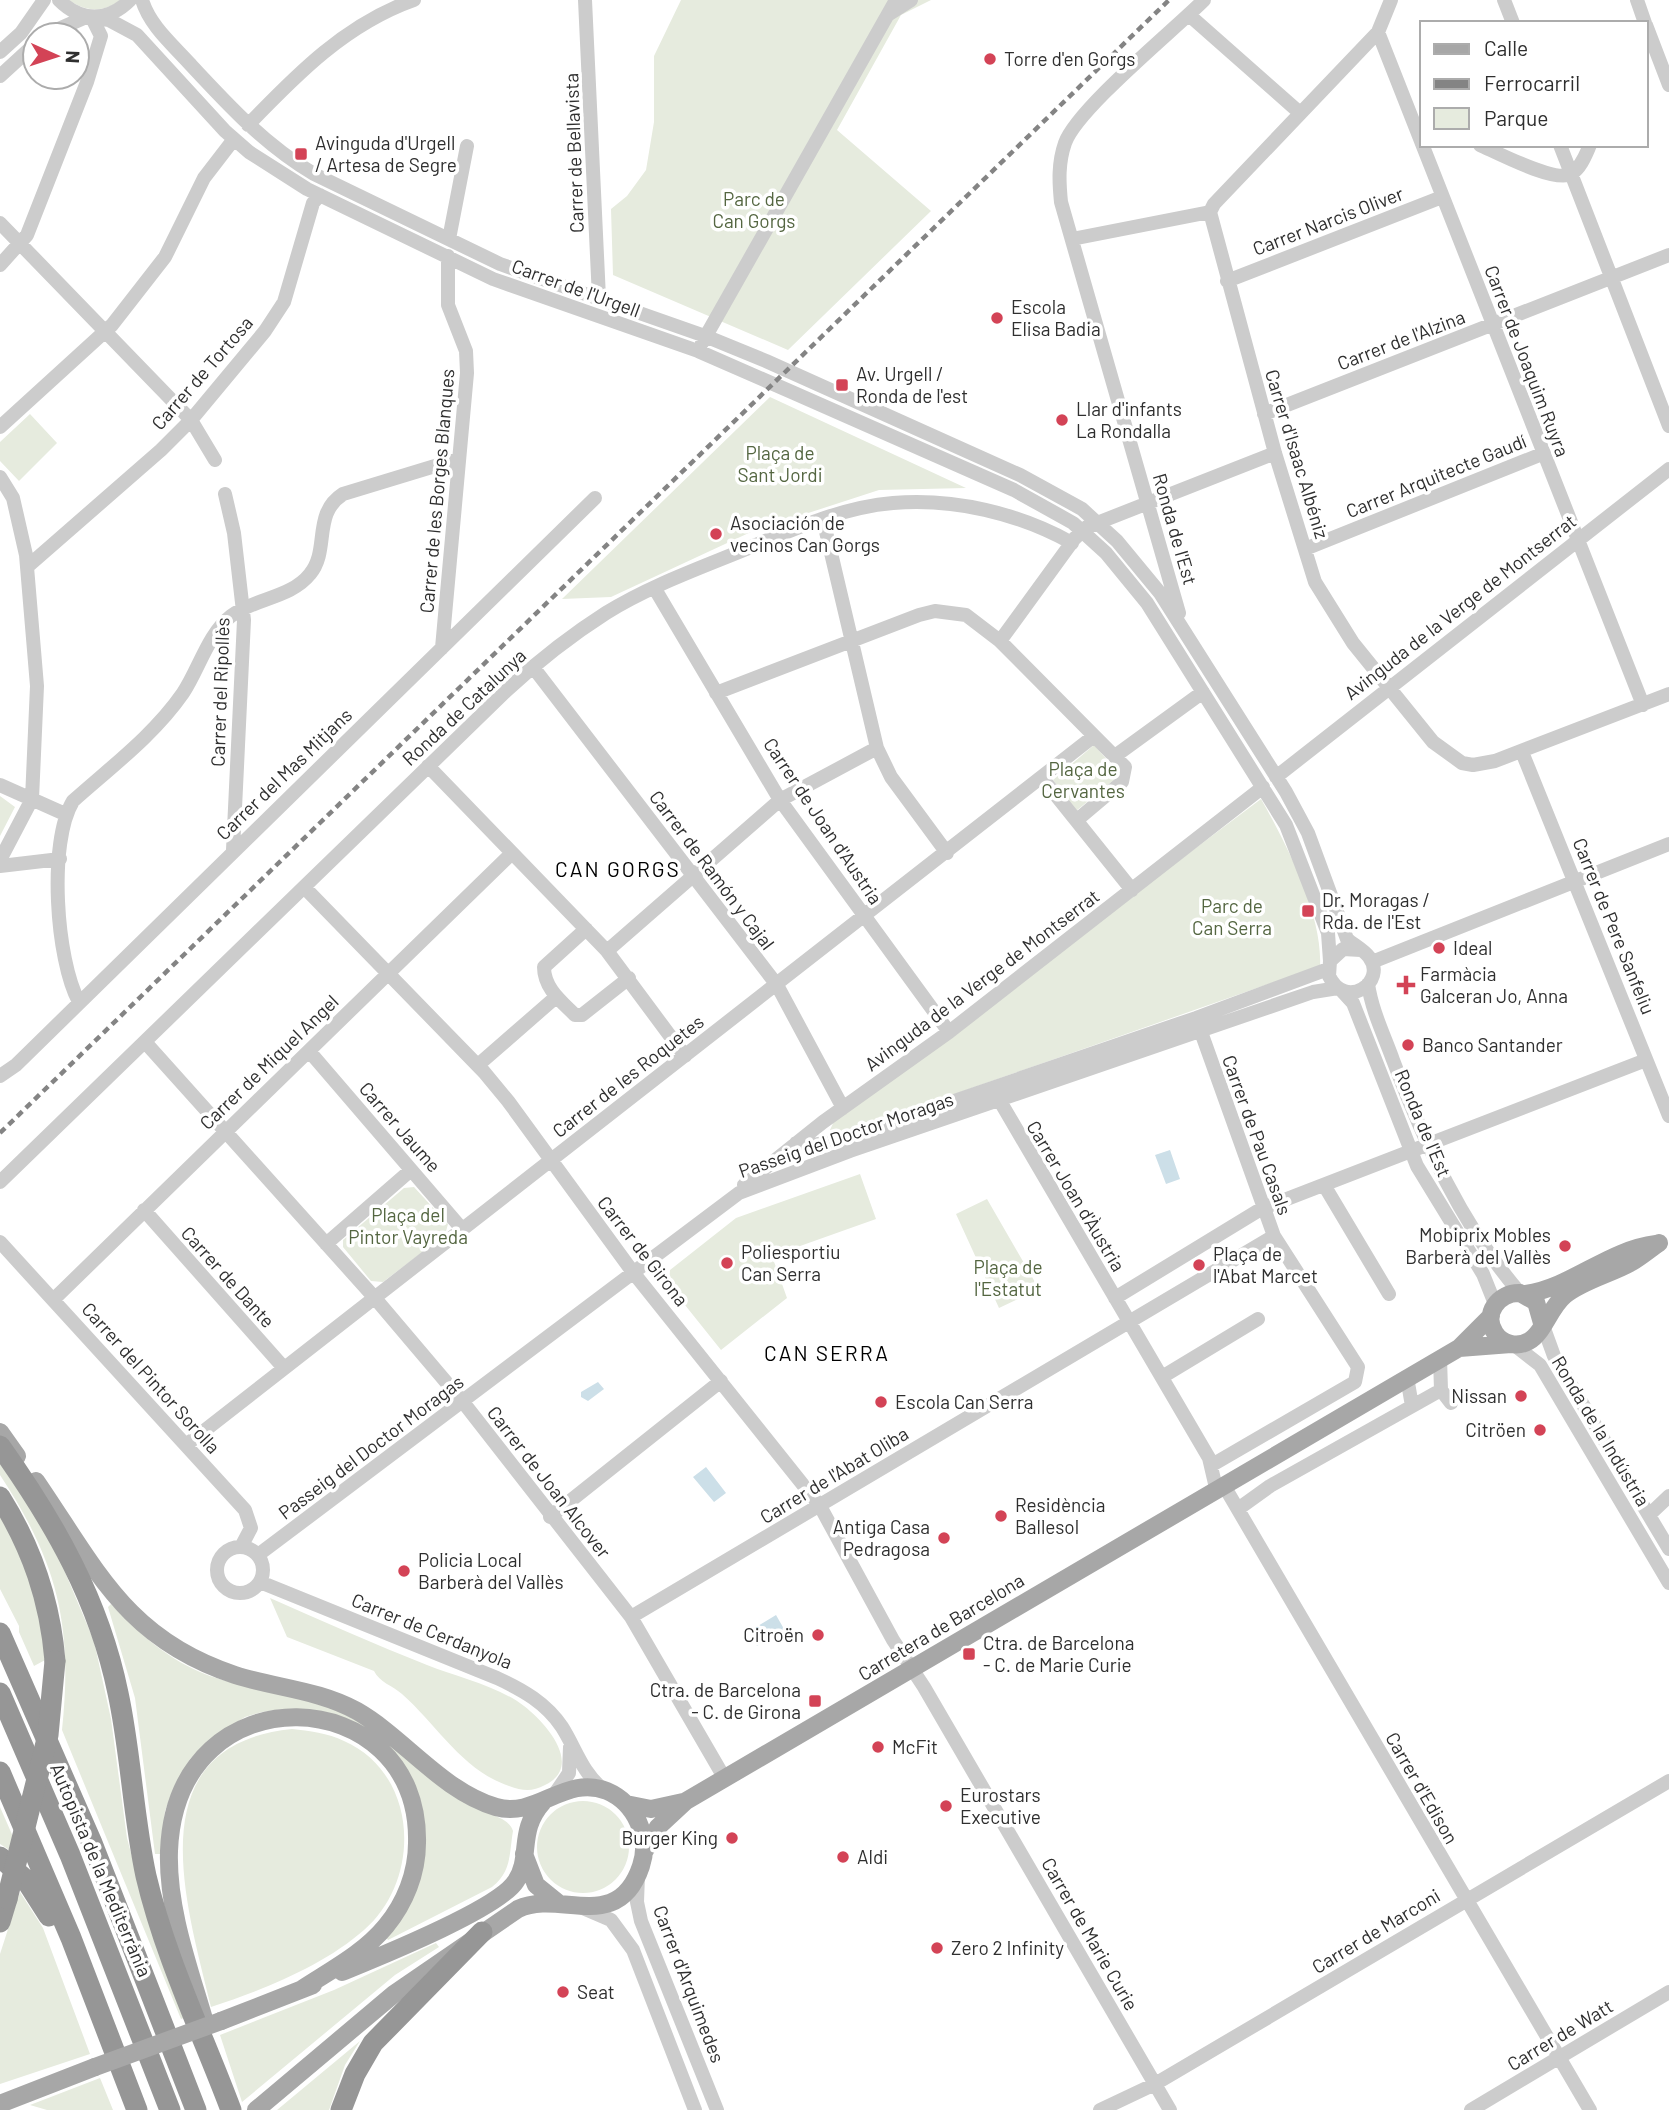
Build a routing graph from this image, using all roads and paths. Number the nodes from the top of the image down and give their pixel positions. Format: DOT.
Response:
graph roads {
  1 [pos="44,0"];
  2 [pos="59,0"];
  3 [pos="130,0"];
  4 [pos="142,0"];
  5 [pos="414,0"];
  6 [pos="896,0"];
  7 [pos="911,0"];
  8 [pos="1204,0"];
  9 [pos="1391,0"];
  10 [pos="1504,0"];
  11 [pos="1637,0"];
  12 [pos="587,2"];
  13 [pos="888,14"];
  14 [pos="1189,15"];
  15 [pos="92,17"];
  16 [pos="82,21"];
  17 [pos="1512,21"];
  18 [pos="1644,21"];
  19 [pos="1378,32"];
  20 [pos="1648,33"];
  21 [pos="0,52"];
  22 [pos="21,57"];
  23 [pos="0,76"];
  24 [pos="1669,85"];
  25 [pos="1300,113"];
  26 [pos="1418,122"];
  27 [pos="248,125"];
  28 [pos="234,139"];
  29 [pos="467,146"];
  30 [pos="1426,147"];
  31 [pos="1485,147"];
  32 [pos="1561,147"];
  33 [pos="1589,147"];
  34 [pos="1571,174"];
  35 [pos="320,195"];
  36 [pos="1442,197"];
  37 [pos="1210,212"];
  38 [pos="0,223"];
  39 [pos="449,239"];
  40 [pos="1072,239"];
  41 [pos="21,245"];
  42 [pos="448,256"];
  43 [pos="1669,256"];
  44 [pos="0,265"];
  45 [pos="1612,278"];
  46 [pos="1227,281"];
  47 [pos="599,298"];
  48 [pos="1492,325"];
  49 [pos="104,331"];
  50 [pos="705,336"];
  51 [pos="698,351"];
  52 [pos="1264,414"];
  53 [pos="191,420"];
  54 [pos="1669,426"];
  55 [pos="0,427"];
  56 [pos="1275,453"];
  57 [pos="1542,454"];
  58 [pos="215,460"];
  59 [pos="458,460"];
  60 [pos="1669,469"];
  61 [pos="2,482"];
  62 [pos="225,494"];
  63 [pos="595,498"];
  64 [pos="1148,505"];
  65 [pos="822,519"];
  66 [pos="1089,527"];
  67 [pos="1576,540"];
  68 [pos="1072,542"];
  69 [pos="1305,549"];
  70 [pos="27,567"];
  71 [pos="655,589"];
  72 [pos="243,610"];
  73 [pos="1184,632"];
  74 [pos="854,641"];
  75 [pos="1000,641"];
  76 [pos="442,648"];
  77 [pos="533,667"];
  78 [pos="1387,688"];
  79 [pos="1203,692"];
  80 [pos="716,693"];
  81 [pos="1669,694"];
  82 [pos="1643,705"];
  83 [pos="1094,736"];
  84 [pos="877,748"];
  85 [pos="1522,752"];
  86 [pos="1115,757"];
  87 [pos="429,766"];
  88 [pos="1276,777"];
  89 [pos="1043,779"];
  90 [pos="0,785"];
  91 [pos="1263,787"];
  92 [pos="32,799"];
  93 [pos="780,800"];
  94 [pos="65,814"];
  95 [pos="1077,820"];
  96 [pos="1669,845"];
  97 [pos="233,850"];
  98 [pos="512,853"];
  99 [pos="947,853"];
  100 [pos="60,859"];
  101 [pos="0,860"];
  102 [pos="0,866"];
  103 [pos="693,876"];
  104 [pos="1576,881"];
  105 [pos="304,887"];
  106 [pos="1132,890"];
  107 [pos="865,917"];
  108 [pos="586,929"];
  109 [pos="1361,950"];
  110 [pos="607,951"];
  111 [pos="1372,962"];
  112 [pos="1329,965"];
  113 [pos="388,974"];
  114 [pos="629,978"];
  115 [pos="1368,984"];
  116 [pos="777,985"];
  117 [pos="1340,990"];
  118 [pos="556,997"];
  119 [pos="79,1002"];
  120 [pos="1198,1025"];
  121 [pos="949,1032"];
  122 [pos="145,1042"];
  123 [pos="309,1051"];
  124 [pos="685,1056"];
  125 [pos="1646,1059"];
  126 [pos="478,1065"];
  127 [pos="0,1076"];
  128 [pos="996,1095"];
  129 [pos="843,1108"];
  130 [pos="1669,1116"];
  131 [pos="823,1122"];
  132 [pos="225,1131"];
  133 [pos="834,1141"];
  134 [pos="796,1143"];
  135 [pos="1428,1145"];
  136 [pos="1411,1152"];
  137 [pos="550,1160"];
  138 [pos="411,1170"];
  139 [pos="0,1182"];
  140 [pos="1324,1185"];
  141 [pos="723,1202"];
  142 [pos="1261,1209"];
  143 [pos="144,1210"];
  144 [pos="462,1229"];
  145 [pos="1274,1236"];
  146 [pos="1664,1241"];
  147 [pos="0,1242"];
  148 [pos="326,1244"];
  149 [pos="632,1271"];
  150 [pos="1389,1294"];
  151 [pos="1523,1294"];
  152 [pos="374,1297"];
  153 [pos="1115,1298"];
  154 [pos="53,1300"];
  155 [pos="1493,1310"];
  156 [pos="1258,1319"];
  157 [pos="1129,1323"];
  158 [pos="1542,1323"];
  159 [pos="1512,1344"];
  160 [pos="1460,1348"];
  161 [pos="1440,1358"];
  162 [pos="284,1368"];
  163 [pos="1162,1377"];
  164 [pos="1407,1377"];
  165 [pos="721,1381"];
  166 [pos="1441,1390"];
  167 [pos="463,1402"];
  168 [pos="1451,1403"];
  169 [pos="1412,1406"];
  170 [pos="0,1432"];
  171 [pos="186,1445"];
  172 [pos="0,1446"];
  173 [pos="1288,1446"];
  174 [pos="1318,1459"];
  175 [pos="1210,1462"];
  176 [pos="1220,1486"];
  177 [pos="1669,1496"];
  178 [pos="0,1497"];
  179 [pos="820,1506"];
  180 [pos="1238,1509"];
  181 [pos="1649,1516"];
  182 [pos="550,1517"];
  183 [pos="241,1547"];
  184 [pos="1669,1549"];
  185 [pos="258,1555"];
  186 [pos="260,1582"];
  187 [pos="1669,1583"];
  188 [pos="631,1618"];
  189 [pos="0,1633"];
  190 [pos="912,1669"];
  191 [pos="0,1693"];
  192 [pos="570,1742"];
  193 [pos="0,1772"];
  194 [pos="725,1779"];
  195 [pos="1669,1781"];
  196 [pos="604,1790"];
  197 [pos="548,1799"];
  198 [pos="686,1801"];
  199 [pos="626,1804"];
  200 [pos="523,1851"];
  201 [pos="0,1857"];
  202 [pos="641,1862"];
  203 [pos="1466,1900"];
  204 [pos="557,1902"];
  205 [pos="580,1908"];
  206 [pos="0,1923"];
  207 [pos="482,1932"];
  208 [pos="302,1989"];
  209 [pos="1669,1992"];
  210 [pos="106,2027"];
  211 [pos="1559,2059"];
  212 [pos="1155,2084"];
  213 [pos="32,2091"];
  214 [pos="0,2097"];
  215 [pos="0,2104"];
  216 [pos="230,2105"];
  217 [pos="137,2110"];
  218 [pos="170,2110"];
  219 [pos="196,2110"];
  220 [pos="256,2110"];
  221 [pos="341,2110"];
  222 [pos="695,2110"];
  223 [pos="717,2110"];
  224 [pos="1100,2110"];
  225 [pos="1170,2110"];
  226 [pos="1471,2110"];
  227 [pos="1590,2110"];
  1 -- 21 [label="street"];
  2 -- 15 [label="street, Carrer de l'Urgell"];
  3 -- 15 [label="street"];
  4 -- 27 [label="street, Carrer de l'Urgell"];
  5 -- 27 [label="street"];
  6 -- 13 [label="street"];
  7 -- 13 [label="street"];
  8 -- 14 [label="street, Ronda de l'Est"];
  9 -- 19 [label="street"];
  10 -- 17 [label="street"];
  11 -- 18 [label="street"];
  12 -- 47 [label="street, Carrer de Bellavista"];
  13 -- 50 [label="street"];
  14 -- 25 [label="street"];
  14 -- 40 [label="street, Ronda de l'Est"];
  15 -- 16 [label="street"];
  15 -- 28 [label="street, Carrer de l'Urgell"];
  15 -- 41 [label="street"];
  19 -- 25 [label="street"];
  19 -- 26 [label="street, Carrer de Joaquim Ruyra"];
  20 -- 24 [label="street"];
  22 -- 23 [label="street"];
  25 -- 37 [label="street"];
  27 -- 39 [label="street, Carrer de l'Urgell"];
  28 -- 35 [label="street, Carrer de l'Urgell"];
  28 -- 49 [label="street"];
  29 -- 39 [label="street"];
  30 -- 36 [label="street, Carrer de Joaquim Ruyra"];
  31 -- 34 [label="street"];
  32 -- 34 [label="street"];
  33 -- 34 [label="street"];
  34 -- 45 [label="street"];
  35 -- 42 [label="street, Carrer de l'Urgell"];
  35 -- 53 [label="street, Carrer de Tortosa"];
  36 -- 46 [label="street, Carrer Narcis Oliver"];
  36 -- 48 [label="street, Carrer de Joaquim Ruyra"];
  37 -- 40 [label="street"];
  37 -- 46 [label="street, Carrer d'Isaac Albéniz"];
  38 -- 41 [label="street"];
  39 -- 47 [label="street, Carrer de l'Urgell"];
  40 -- 64 [label="street, Ronda de l'Est"];
  41 -- 44 [label="street"];
  41 -- 49 [label="street"];
  42 -- 51 [label="street, Carrer de l'Urgell"];
  42 -- 59 [label="street, Carrer de les Borges Blanques"];
  43 -- 45 [label="street, Carrer de l'Alzina"];
  45 -- 48 [label="street, Carrer de l'Alzina"];
  45 -- 54 [label="street"];
  46 -- 52 [label="street, Carrer d'Isaac Albéniz"];
  47 -- 50 [label="street, Carrer de l'Urgell"];
  48 -- 52 [label="street, Carrer de l'Alzina"];
  48 -- 57 [label="street, Carrer de Joaquim Ruyra"];
  49 -- 53 [label="street"];
  49 -- 55 [label="street"];
  50 -- 51 [label="street"];
  50 -- 66 [label="street, Carrer de l'Urgell"];
  51 -- 66 [label="street, Carrer de l'Urgell"];
  52 -- 56 [label="street, Carrer d'Isaac Albéniz"];
  53 -- 58 [label="street"];
  53 -- 70 [label="street, Carrer de Tortosa"];
  56 -- 64 [label="street"];
  56 -- 69 [label="street, Carrer d'Isaac Albéniz"];
  57 -- 67 [label="street, Carrer de Joaquim Ruyra"];
  57 -- 69 [label="street, Carrer Arquitecte Gaudí"];
  59 -- 72 [label="street"];
  59 -- 76 [label="street, Carrer de les Borges Blanques"];
  60 -- 67 [label="street, Avinguda de la Verge de Montserrat"];
  61 -- 70 [label="street"];
  62 -- 72 [label="street, Carrer del Ripollès"];
  63 -- 76 [label="street, Carrer del Mas Mitjans"];
  64 -- 66 [label="street"];
  64 -- 73 [label="street, Ronda de l'Est"];
  65 -- 68 [label="street, Ronda de Catalunya"];
  65 -- 71 [label="street, Ronda de Catalunya"];
  65 -- 74 [label="street"];
  66 -- 68 [label="street"];
  66 -- 73 [label="street, Ronda de l'Est"];
  66 -- 79 [label="street"];
  67 -- 78 [label="street, Avinguda de la Verge de Montserrat"];
  67 -- 82 [label="street, Carrer de Joaquim Ruyra"];
  68 -- 75 [label="street"];
  69 -- 78 [label="street, Carrer d'Isaac Albéniz"];
  70 -- 92 [label="street"];
  71 -- 77 [label="street, Ronda de Catalunya"];
  71 -- 80 [label="street, Carrer de Joan d'Austria"];
  72 -- 94 [label="street"];
  72 -- 97 [label="street, Carrer del Ripollès"];
  73 -- 88 [label="street, Ronda de l'Est"];
  74 -- 75 [label="street"];
  74 -- 80 [label="street"];
  74 -- 84 [label="street"];
  75 -- 83 [label="street"];
  76 -- 97 [label="street, Carrer del Mas Mitjans"];
  77 -- 87 [label="street, Ronda de Catalunya"];
  77 -- 103 [label="street, Carrer de Ramón y Cajal"];
  78 -- 85 [label="street, Carrer d'Isaac Albéniz"];
  78 -- 88 [label="street, Avinguda de la Verge de Montserrat"];
  79 -- 86 [label="street"];
  79 -- 91 [label="street"];
  80 -- 93 [label="street, Carrer de Joan d'Austria"];
  81 -- 82 [label="street, Carrer d'Isaac Albéniz"];
  82 -- 85 [label="street, Carrer d'Isaac Albéniz"];
  83 -- 86 [label="street"];
  83 -- 89 [label="street, Carrer de les Roquetes"];
  84 -- 93 [label="street"];
  84 -- 99 [label="street"];
  85 -- 104 [label="street, Carrer de Pere Sanfeliu"];
  86 -- 95 [label="street"];
  87 -- 98 [label="street"];
  87 -- 105 [label="street, Ronda de Catalunya"];
  88 -- 109 [label="street, Ronda de l'Est"];
  89 -- 95 [label="street"];
  89 -- 99 [label="street, Carrer de les Roquetes"];
  90 -- 92 [label="street"];
  91 -- 106 [label="street, Avinguda de la Verge de Montserrat"];
  91 -- 112 [label="street"];
  92 -- 94 [label="street"];
  92 -- 101 [label="street"];
  93 -- 103 [label="street"];
  93 -- 107 [label="street, Carrer de Joan d'Austria"];
  94 -- 100 [label="street"];
  95 -- 106 [label="street"];
  96 -- 104 [label="street"];
  97 -- 119 [label="street, Carrer del Mas Mitjans"];
  98 -- 108 [label="street"];
  98 -- 113 [label="street, Carrer de Miquel Angel"];
  99 -- 107 [label="street, Carrer de les Roquetes"];
  100 -- 102 [label="street"];
  100 -- 119 [label="street"];
  103 -- 110 [label="street"];
  103 -- 116 [label="street, Carrer de Ramón y Cajal"];
  104 -- 111 [label="street"];
  104 -- 125 [label="street, Carrer de Pere Sanfeliu"];
  105 -- 113 [label="street, Carrer de Girona"];
  105 -- 122 [label="street, Ronda de Catalunya"];
  106 -- 121 [label="street, Avinguda de la Verge de Montserrat"];
  107 -- 116 [label="street, Carrer de les Roquetes"];
  107 -- 121 [label="street, Carrer de Joan d'Austria"];
  108 -- 110 [label="street"];
  108 -- 118 [label="street"];
  109 -- 111 [label="street"];
  109 -- 112 [label="street"];
  110 -- 114 [label="street"];
  111 -- 115 [label="street"];
  112 -- 117 [label="street"];
  112 -- 120 [label="street, Passeig del Doctor Moragas"];
  113 -- 123 [label="street, Carrer de Miquel Angel"];
  113 -- 126 [label="street, Carrer de Girona"];
  114 -- 118 [label="street"];
  114 -- 124 [label="street"];
  115 -- 117 [label="street"];
  115 -- 135 [label="street, Ronda de l'Est"];
  116 -- 124 [label="street, Carrer de les Roquetes"];
  116 -- 129 [label="street, Carrer de Ramón y Cajal"];
  117 -- 120 [label="street, Passeig del Doctor Moragas"];
  117 -- 136 [label="street, Ronda de l'Est"];
  118 -- 126 [label="street"];
  119 -- 127 [label="street, Carrer del Mas Mitjans"];
  120 -- 128 [label="street, Passeig del Doctor Moragas"];
  120 -- 142 [label="street, Carrer de Pau Casals"];
  121 -- 129 [label="street, Avinguda de la Verge de Montserrat"];
  122 -- 132 [label="street, Carrer de Joan Alcover"];
  122 -- 139 [label="street, Ronda de Catalunya"];
  123 -- 132 [label="street, Carrer de Miquel Angel"];
  123 -- 138 [label="street, Carrer Jaume"];
  124 -- 137 [label="street, Carrer de les Roquetes"];
  125 -- 130 [label="street, Carrer de Pere Sanfeliu"];
  125 -- 135 [label="street"];
  126 -- 137 [label="street, Carrer de Girona"];
  128 -- 133 [label="street, Passeig del Doctor Moragas"];
  128 -- 141 [label="street, Passeig del Doctor Moragas"];
  128 -- 153 [label="street, Carrer Joan d'Àustria"];
  129 -- 131 [label="street, Avinguda de la Verge de Montserrat"];
  131 -- 133 [label="street, Passeig del Doctor Moragas"];
  131 -- 134 [label="street, Avinguda de la Verge de Montserrat"];
  132 -- 143 [label="street, Carrer de Miquel Angel"];
  132 -- 148 [label="street, Carrer de Joan Alcover"];
  133 -- 134 [label="street, Passeig del Doctor Moragas"];
  134 -- 141 [label="street, Avinguda de la Verge de Montserrat"];
  135 -- 136 [label="street"];
  135 -- 151 [label="street, Ronda de l'Est"];
  136 -- 140 [label="street"];
  136 -- 155 [label="street, Ronda de l'Est"];
  137 -- 144 [label="street, Carrer de les Roquetes"];
  137 -- 149 [label="street, Carrer de Girona"];
  138 -- 144 [label="street, Carrer Jaume"];
  138 -- 148 [label="street"];
  140 -- 142 [label="street"];
  140 -- 150 [label="street"];
  141 -- 149 [label="street, Passeig del Doctor Moragas"];
  142 -- 145 [label="street, Carrer de Pau Casals"];
  142 -- 153 [label="street"];
  143 -- 154 [label="street, Carrer de Miquel Angel"];
  143 -- 162 [label="street, Carrer de Dante"];
  144 -- 152 [label="street, Carrer de les Roquetes"];
  145 -- 157 [label="street, Carrer de l'Abat Oliba"];
  145 -- 175 [label="street, Carrer de Pau Casals"];
  146 -- 151 [label="main road"];
  146 -- 158 [label="main road"];
  147 -- 154 [label="street, Carrer del Pintor Sorolla"];
  148 -- 152 [label="street, Carrer de Joan Alcover"];
  149 -- 165 [label="street, Carrer de Girona"];
  149 -- 167 [label="street, Passeig del Doctor Moragas"];
  151 -- 155 [label="main road"];
  151 -- 158 [label="main road"];
  152 -- 162 [label="street, Carrer de les Roquetes"];
  152 -- 167 [label="street, Carrer de Joan Alcover"];
  153 -- 157 [label="street, Carrer Joan d'Àustria"];
  154 -- 171 [label="street, Carrer del Pintor Sorolla"];
  155 -- 159 [label="main road"];
  155 -- 160 [label="main road, Carretera de Barcelona"];
  156 -- 163 [label="street"];
  157 -- 163 [label="street, Carrer Joan d'Àustria"];
  157 -- 179 [label="street, Carrer de l'Abat Oliba"];
  158 -- 159 [label="main road"];
  158 -- 181 [label="street, Ronda de la Indústria"];
  159 -- 160 [label="main road, Carretera de Barcelona"];
  159 -- 187 [label="street, Ronda de la Indústria"];
  160 -- 161 [label="main road, Carretera de Barcelona"];
  161 -- 164 [label="main road, Carretera de Barcelona"];
  161 -- 166 [label="street"];
  162 -- 171 [label="street, Carrer de les Roquetes"];
  163 -- 175 [label="street, Carrer Joan d'Àustria"];
  164 -- 169 [label="street"];
  164 -- 173 [label="main road, Carretera de Barcelona"];
  165 -- 179 [label="street, Carrer de Girona"];
  165 -- 182 [label="street"];
  166 -- 168 [label="street"];
  166 -- 169 [label="street"];
  167 -- 182 [label="street, Carrer de Joan Alcover"];
  167 -- 185 [label="street, Passeig del Doctor Moragas"];
  169 -- 174 [label="street"];
  170 -- 197 [label="main road"];
  171 -- 183 [label="street, Carrer del Pintor Sorolla"];
  172 -- 216 [label="highway"];
  173 -- 174 [label="street"];
  173 -- 176 [label="main road, Carretera de Barcelona"];
  174 -- 180 [label="street"];
  175 -- 176 [label="street"];
  176 -- 180 [label="street, Carrer d'Edison"];
  176 -- 190 [label="main road, Carretera de Barcelona"];
  177 -- 181 [label="street"];
  178 -- 206 [label="highway, bridge"];
  179 -- 188 [label="street, Carrer de l'Abat Oliba"];
  179 -- 190 [label="street, Carrer de Girona"];
  180 -- 203 [label="street, Carrer d'Edison"];
  181 -- 184 [label="street, Ronda de la Indústria"];
  182 -- 188 [label="street, Carrer de Joan Alcover"];
  183 -- 185 [label="street"];
  183 -- 186 [label="street"];
  185 -- 186 [label="street"];
  186 -- 192 [label="street, Carrer de Cerdanyola"];
  188 -- 194 [label="street, Carrer de Joan Alcover"];
  189 -- 219 [label="highway, Autopista de la Mediterrània"];
  190 -- 194 [label="main road, Carretera de Barcelona"];
  190 -- 212 [label="street, Carrer de Marie Curie"];
  191 -- 218 [label="highway, Autopista de la Mediterrània"];
  192 -- 196 [label="street, Carrer de Cerdanyola"];
  192 -- 197 [label="street"];
  193 -- 210 [label="highway"];
  194 -- 198 [label="main road, Carretera de Barcelona"];
  195 -- 203 [label="street, Carrer de Marconi"];
  196 -- 197 [label="main road"];
  196 -- 199 [label="main road"];
  197 -- 200 [label="main road"];
  198 -- 199 [label="main road"];
  198 -- 202 [label="main road"];
  199 -- 202 [label="main road"];
  200 -- 204 [label="main road"];
  200 -- 208 [label="main road"];
  201 -- 210 [label="highway"];
  202 -- 205 [label="main road"];
  202 -- 223 [label="street, Carrer d'Arquimedes"];
  203 -- 211 [label="street, Carrer d'Edison"];
  203 -- 212 [label="street, Carrer de Marconi"];
  204 -- 205 [label="main road"];
  204 -- 207 [label="main road"];
  205 -- 222 [label="street, Carrer d'Arquimedes"];
  207 -- 220 [label="main road"];
  207 -- 221 [label="highway"];
  208 -- 213 [label="main road, bridge"];
  208 -- 216 [label="main road"];
  209 -- 211 [label="street, Carrer de Watt"];
  210 -- 217 [label="highway"];
  211 -- 226 [label="street, Carrer de Watt"];
  211 -- 227 [label="street, Carrer d'Edison"];
  212 -- 224 [label="street, Carrer de Marconi"];
  212 -- 225 [label="street, Carrer de Marie Curie"];
  213 -- 214 [label="main road"];
  213 -- 215 [label="main road"];
}
